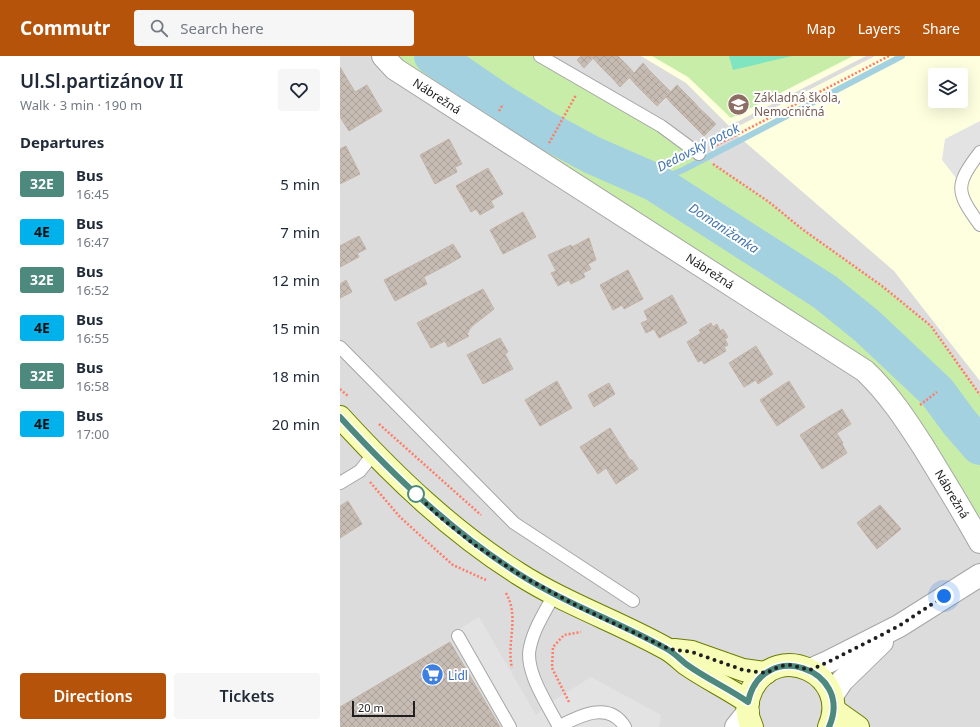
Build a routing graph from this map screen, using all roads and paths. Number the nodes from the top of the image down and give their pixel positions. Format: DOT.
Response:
graph roads {
  1 [pos="383,56"];
  2 [pos="540,56"];
  3 [pos="889,56"];
  4 [pos="584,80"];
  5 [pos="980,152"];
  6 [pos="699,154"];
  7 [pos="538,160"];
  8 [pos="980,225"];
  9 [pos="340,347"];
  10 [pos="340,388"];
  11 [pos="980,395"];
  12 [pos="346,409"];
  13 [pos="375,420"];
  14 [pos="374,453"];
  15 [pos="360,470"];
  16 [pos="340,483"];
  17 [pos="484,518"];
  18 [pos="980,542"];
  19 [pos="980,575"];
  20 [pos="487,580"];
  21 [pos="501,587"];
  22 [pos="555,593"];
  23 [pos="633,601"];
  24 [pos="899,626"];
  25 [pos="584,632"];
  26 [pos="458,636"];
  27 [pos="669,649"];
  28 [pos="512,668"];
  29 [pos="810,670"];
  30 [pos="766,673"];
  31 [pos="569,702"];
  32 [pos="832,711"];
  33 [pos="746,717"];
  34 [pos="510,727"];
  35 [pos="558,727"];
  36 [pos="625,727"];
  37 [pos="858,727"];
  1 -- 7 [label="street, Nábrežná"];
  2 -- 4 [label="lane"];
  3 -- 6 [label="path"];
  4 -- 6 [label="lane"];
  4 -- 7 [label="path"];
  5 -- 8 [label="lane"];
  6 -- 11 [label="path"];
  7 -- 18 [label="street, Nábrežná"];
  9 -- 23 [label="lane"];
  10 -- 12 [label="path"];
  12 -- 14 [label="main road"];
  13 -- 17 [label="path"];
  14 -- 15 [label="lane"];
  14 -- 22 [label="main road"];
  15 -- 16 [label="lane"];
  15 -- 20 [label="path"];
  19 -- 24 [label="street"];
  21 -- 28 [label="path"];
  22 -- 27 [label="main road"];
  22 -- 35 [label="lane"];
  24 -- 29 [label="street"];
  24 -- 32 [label="street"];
  25 -- 31 [label="path"];
  26 -- 34 [label="lane"];
  27 -- 30 [label="main road"];
  27 -- 33 [label="main road"];
  29 -- 30 [label="main road"];
  29 -- 32 [label="main road"];
  30 -- 33 [label="main road"];
  32 -- 37 [label="main road"];
  35 -- 36 [label="lane"];
}
